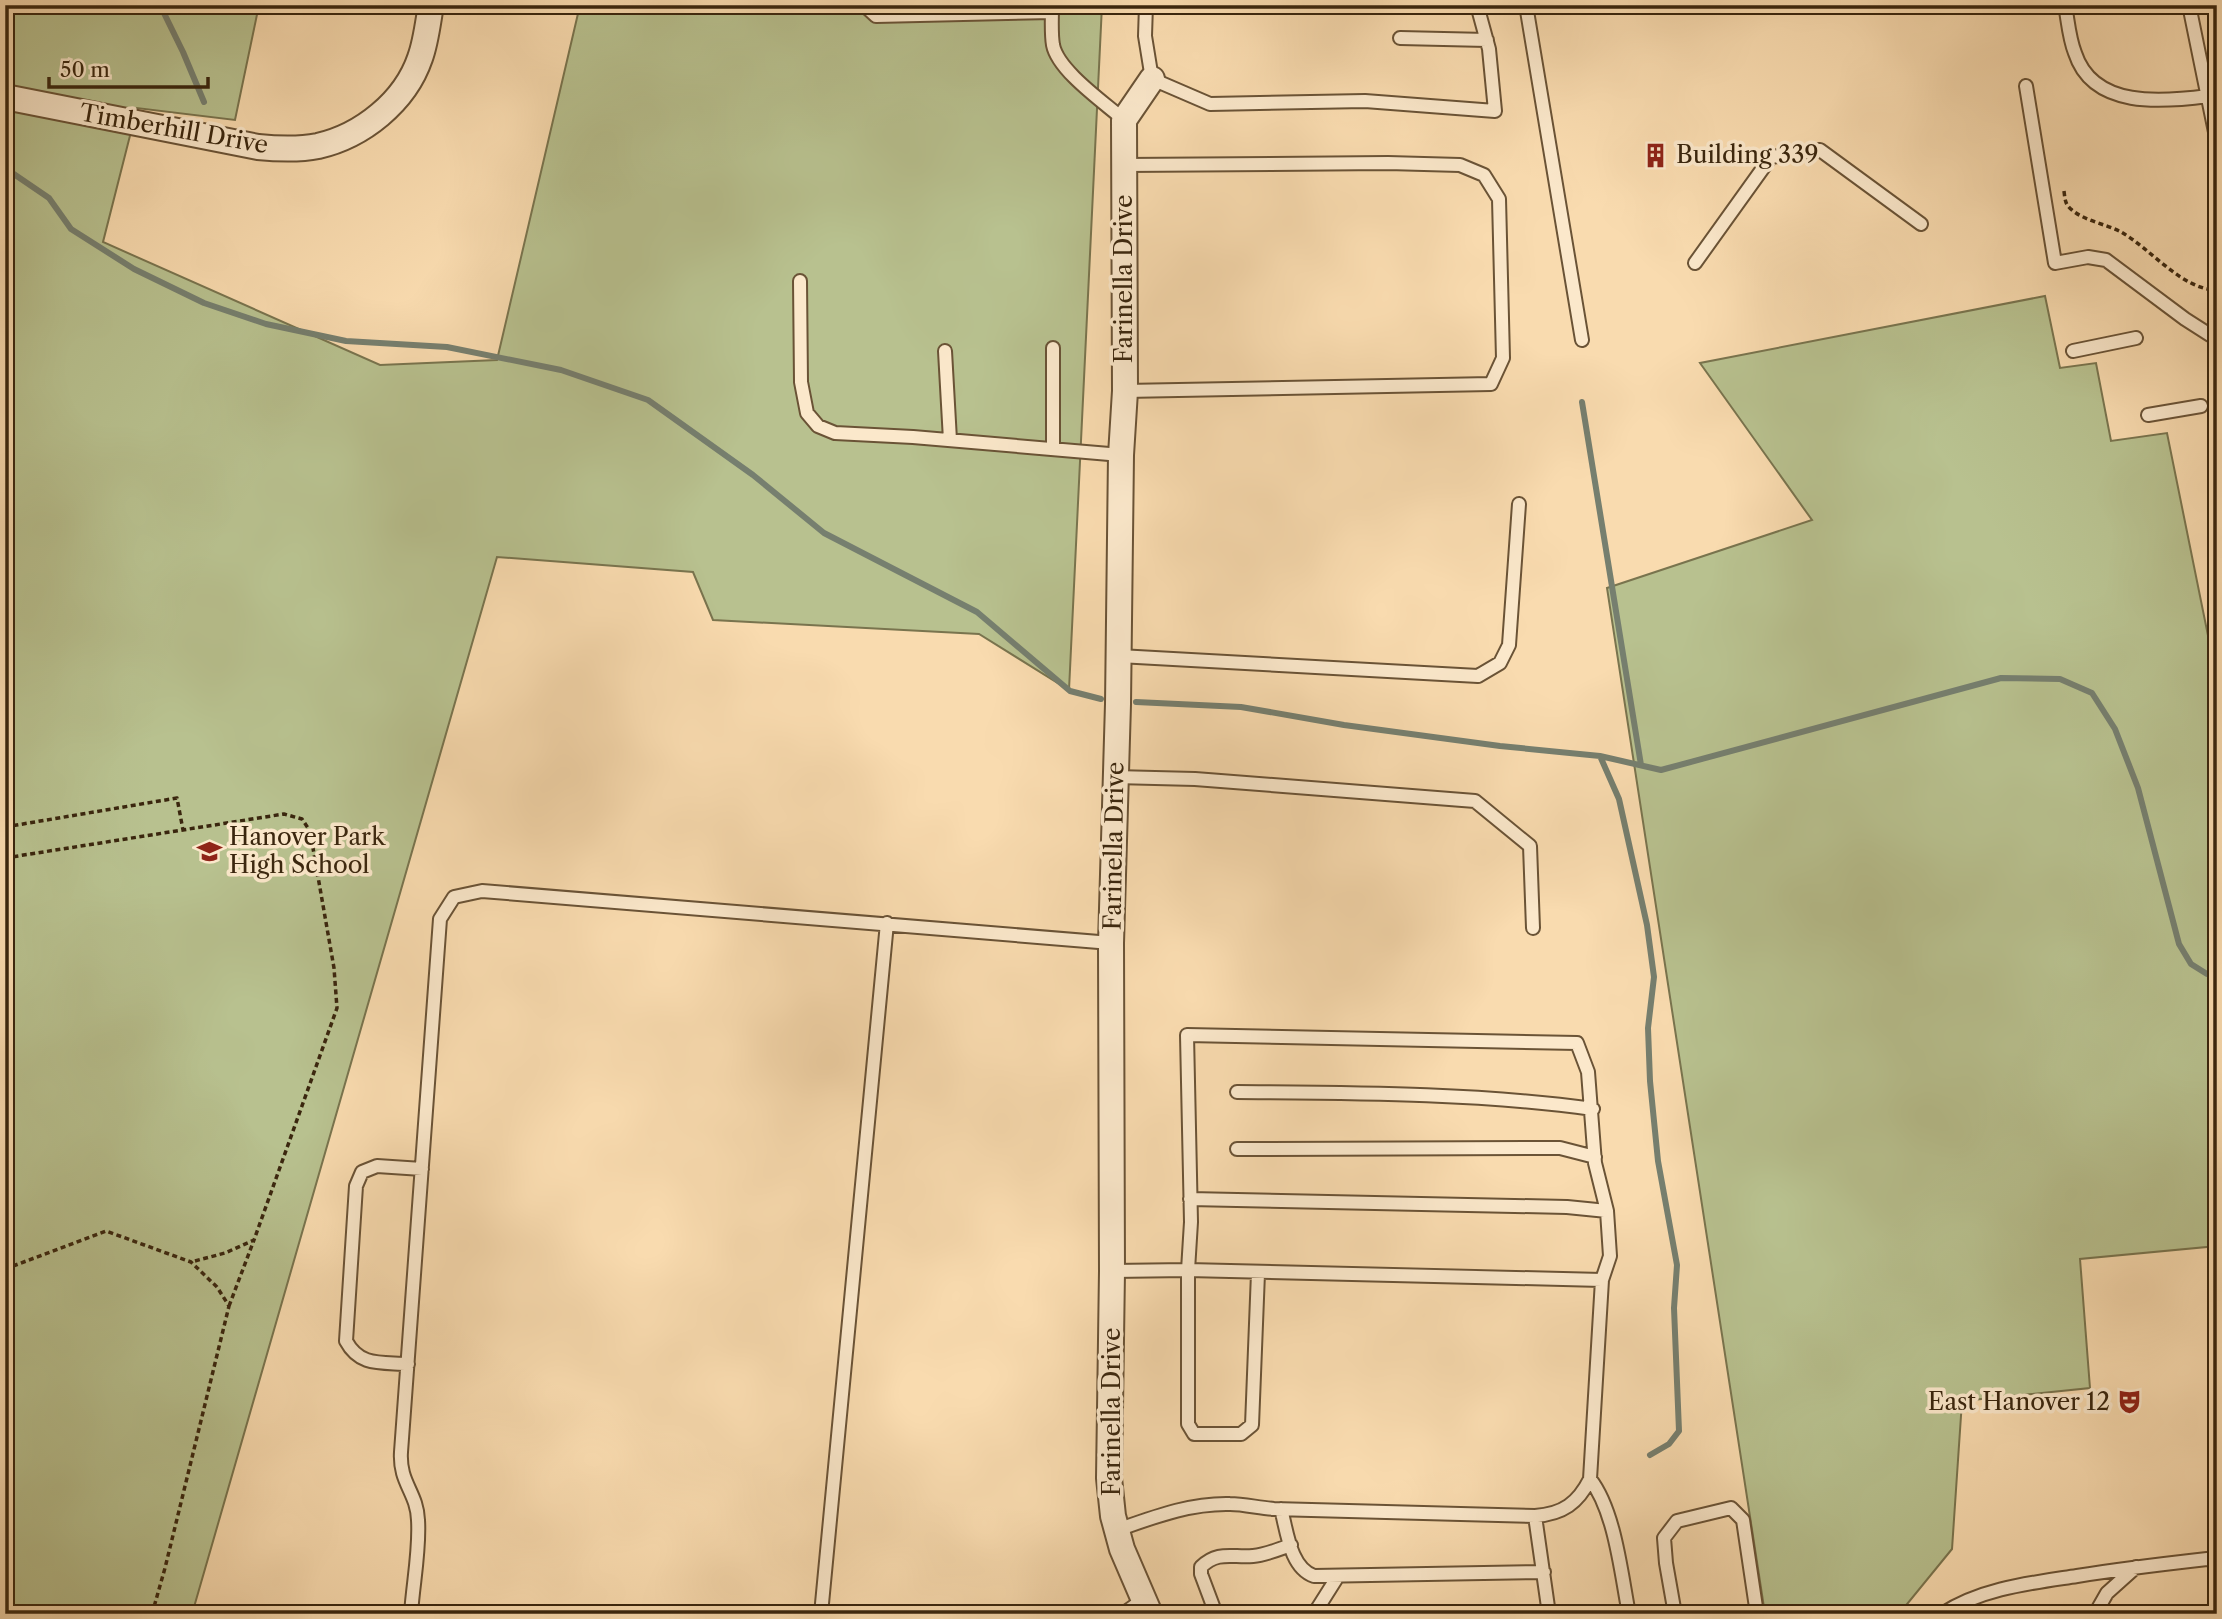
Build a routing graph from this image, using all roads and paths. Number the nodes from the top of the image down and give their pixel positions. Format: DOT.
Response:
graph roads {
  1 [pos="431,5"];
  2 [pos="864,5"];
  3 [pos="1146,5"];
  4 [pos="1477,5"];
  5 [pos="1526,5"];
  6 [pos="2066,5"];
  7 [pos="2189,5"];
  8 [pos="1052,9"];
  9 [pos="1400,38"];
  10 [pos="1487,40"];
  11 [pos="1152,79"];
  12 [pos="2026,86"];
  13 [pos="2208,96"];
  14 [pos="5,97"];
  15 [pos="1124,120"];
  16 [pos="2217,142"];
  17 [pos="1124,165"];
  18 [pos="2064,191"];
  19 [pos="1921,224"];
  20 [pos="1695,263"];
  21 [pos="800,281"];
  22 [pos="2217,290"];
  23 [pos="2217,336"];
  24 [pos="2136,338"];
  25 [pos="1582,340"];
  26 [pos="1053,348"];
  27 [pos="945,351"];
  28 [pos="2073,351"];
  29 [pos="1125,391"];
  30 [pos="2201,406"];
  31 [pos="2148,415"];
  32 [pos="950,440"];
  33 [pos="1054,449"];
  34 [pos="1121,456"];
  35 [pos="1520,504"];
  36 [pos="1119,656"];
  37 [pos="1115,778"];
  38 [pos="5,827"];
  39 [pos="183,830"];
  40 [pos="5,858"];
  41 [pos="887,923"];
  42 [pos="1533,928"];
  43 [pos="1111,943"];
  44 [pos="1237,1092"];
  45 [pos="1593,1109"];
  46 [pos="1237,1149"];
  47 [pos="1595,1157"];
  48 [pos="422,1170"];
  49 [pos="1190,1199"];
  50 [pos="1607,1211"];
  51 [pos="254,1240"];
  52 [pos="191,1262"];
  53 [pos="5,1269"];
  54 [pos="1188,1270"];
  55 [pos="1112,1271"];
  56 [pos="1258,1273"];
  57 [pos="1602,1280"];
  58 [pos="229,1306"];
  59 [pos="408,1364"];
  60 [pos="1590,1479"];
  61 [pos="1281,1509"];
  62 [pos="1535,1516"];
  63 [pos="1117,1531"];
  64 [pos="1291,1545"];
  65 [pos="2217,1561"];
  66 [pos="2136,1567"];
  67 [pos="1544,1573"];
  68 [pos="1338,1576"];
  69 [pos="1147,1606"];
  70 [pos="152,1614"];
  71 [pos="411,1614"];
  72 [pos="821,1614"];
  73 [pos="1123,1614"];
  74 [pos="1216,1614"];
  75 [pos="1314,1614"];
  76 [pos="1549,1614"];
  77 [pos="1629,1614"];
  78 [pos="1675,1614"];
  79 [pos="1757,1614"];
  80 [pos="1942,1614"];
  81 [pos="2095,1614"];
  1 -- 14 [label="street, Timberhill Drive"];
  2 -- 8 [label="lane"];
  3 -- 11 [label="lane"];
  4 -- 10 [label="lane"];
  5 -- 25 [label="lane"];
  6 -- 13 [label="lane"];
  7 -- 13 [label="lane"];
  8 -- 15 [label="lane"];
  9 -- 10 [label="lane"];
  10 -- 11 [label="lane"];
  11 -- 15 [label="street"];
  12 -- 23 [label="lane"];
  13 -- 16 [label="lane"];
  15 -- 17 [label="street, Farinella Drive"];
  17 -- 29 [label="street, Farinella Drive"];
  17 -- 29 [label="lane"];
  18 -- 22 [label="path"];
  19 -- 20 [label="lane"];
  21 -- 32 [label="lane"];
  24 -- 28 [label="lane"];
  26 -- 33 [label="lane"];
  27 -- 32 [label="lane"];
  29 -- 34 [label="street, Farinella Drive"];
  30 -- 31 [label="lane"];
  32 -- 33 [label="lane"];
  33 -- 34 [label="lane"];
  34 -- 36 [label="street, Farinella Drive"];
  35 -- 36 [label="lane"];
  36 -- 37 [label="street, Farinella Drive"];
  37 -- 42 [label="lane"];
  37 -- 43 [label="street, Farinella Drive"];
  38 -- 39 [label="path"];
  39 -- 40 [label="path"];
  39 -- 51 [label="path"];
  41 -- 43 [label="lane"];
  41 -- 48 [label="lane"];
  41 -- 72 [label="lane"];
  43 -- 55 [label="street, Farinella Drive"];
  44 -- 45 [label="lane"];
  45 -- 47 [label="lane"];
  45 -- 49 [label="lane"];
  46 -- 47 [label="lane"];
  47 -- 50 [label="lane"];
  48 -- 59 [label="lane"];
  48 -- 59 [label="lane"];
  49 -- 50 [label="lane"];
  49 -- 54 [label="lane"];
  50 -- 57 [label="lane"];
  51 -- 52 [label="path"];
  51 -- 58 [label="path"];
  52 -- 53 [label="path"];
  52 -- 58 [label="path"];
  54 -- 55 [label="lane"];
  54 -- 56 [label="lane"];
  54 -- 56 [label="lane"];
  55 -- 63 [label="street, Farinella Drive"];
  56 -- 57 [label="lane"];
  57 -- 60 [label="lane"];
  58 -- 70 [label="path"];
  59 -- 71 [label="lane"];
  60 -- 62 [label="lane"];
  60 -- 77 [label="lane"];
  61 -- 62 [label="lane"];
  61 -- 63 [label="lane"];
  61 -- 64 [label="lane"];
  62 -- 67 [label="lane"];
  63 -- 69 [label="street, Farinella Drive"];
  64 -- 68 [label="lane"];
  64 -- 74 [label="lane"];
  65 -- 66 [label="lane"];
  66 -- 80 [label="lane"];
  66 -- 81 [label="lane"];
  67 -- 68 [label="lane"];
  67 -- 76 [label="lane"];
  68 -- 75 [label="lane"];
  69 -- 73 [label="lane"];
  78 -- 79 [label="lane"];
}
